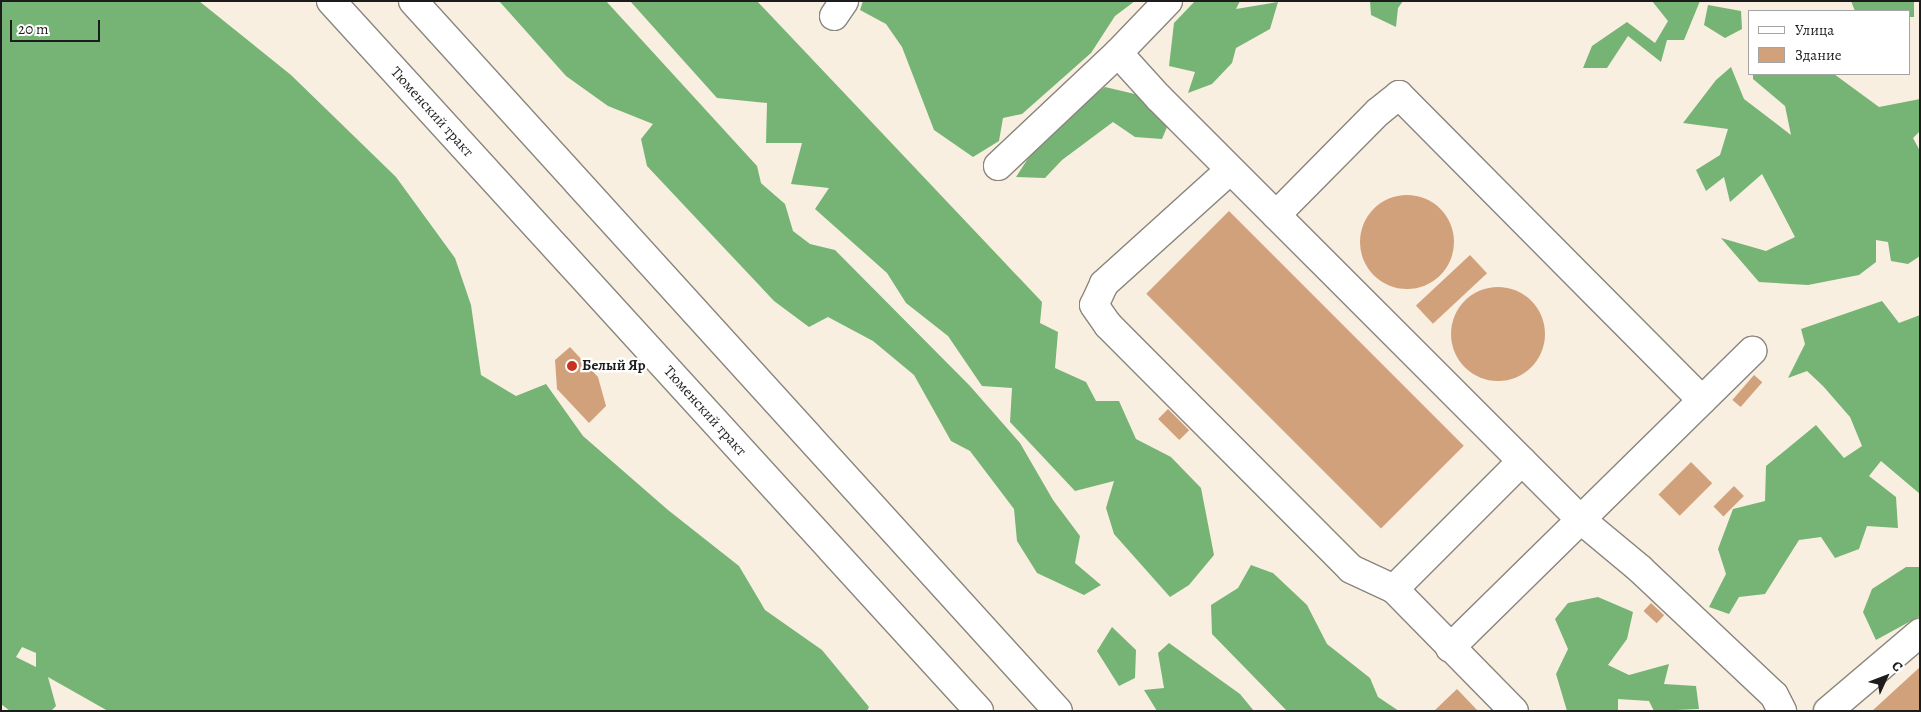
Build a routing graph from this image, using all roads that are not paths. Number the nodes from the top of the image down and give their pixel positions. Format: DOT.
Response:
graph roads {
  1 [pos="331,1"];
  2 [pos="413,1"];
  3 [pos="1168,1"];
  4 [pos="1118,53"];
  5 [pos="998,166"];
  6 [pos="1230,170"];
  7 [pos="1276,215"];
  8 [pos="1752,351"];
  9 [pos="1702,400"];
  10 [pos="1522,462"];
  11 [pos="1580,519"];
  12 [pos="1394,589"];
  13 [pos="1920,634"];
  14 [pos="1450,648"];
  15 [pos="979,711"];
  16 [pos="1058,711"];
  17 [pos="1514,711"];
  18 [pos="1782,711"];
  19 [pos="1828,711"];
  1 -- 15 [label="main road, Тюменский тракт"];
  2 -- 16 [label="main road"];
  3 -- 4 [label="main road"];
  4 -- 5 [label="main road"];
  4 -- 6 [label="main road"];
  6 -- 7 [label="main road"];
  6 -- 12 [label="main road"];
  7 -- 9 [label="main road"];
  7 -- 10 [label="main road"];
  8 -- 9 [label="main road"];
  9 -- 11 [label="main road"];
  10 -- 11 [label="main road"];
  10 -- 12 [label="main road"];
  11 -- 14 [label="main road"];
  11 -- 18 [label="main road"];
  12 -- 14 [label="main road"];
  13 -- 19 [label="main road"];
  14 -- 17 [label="main road"];
}
